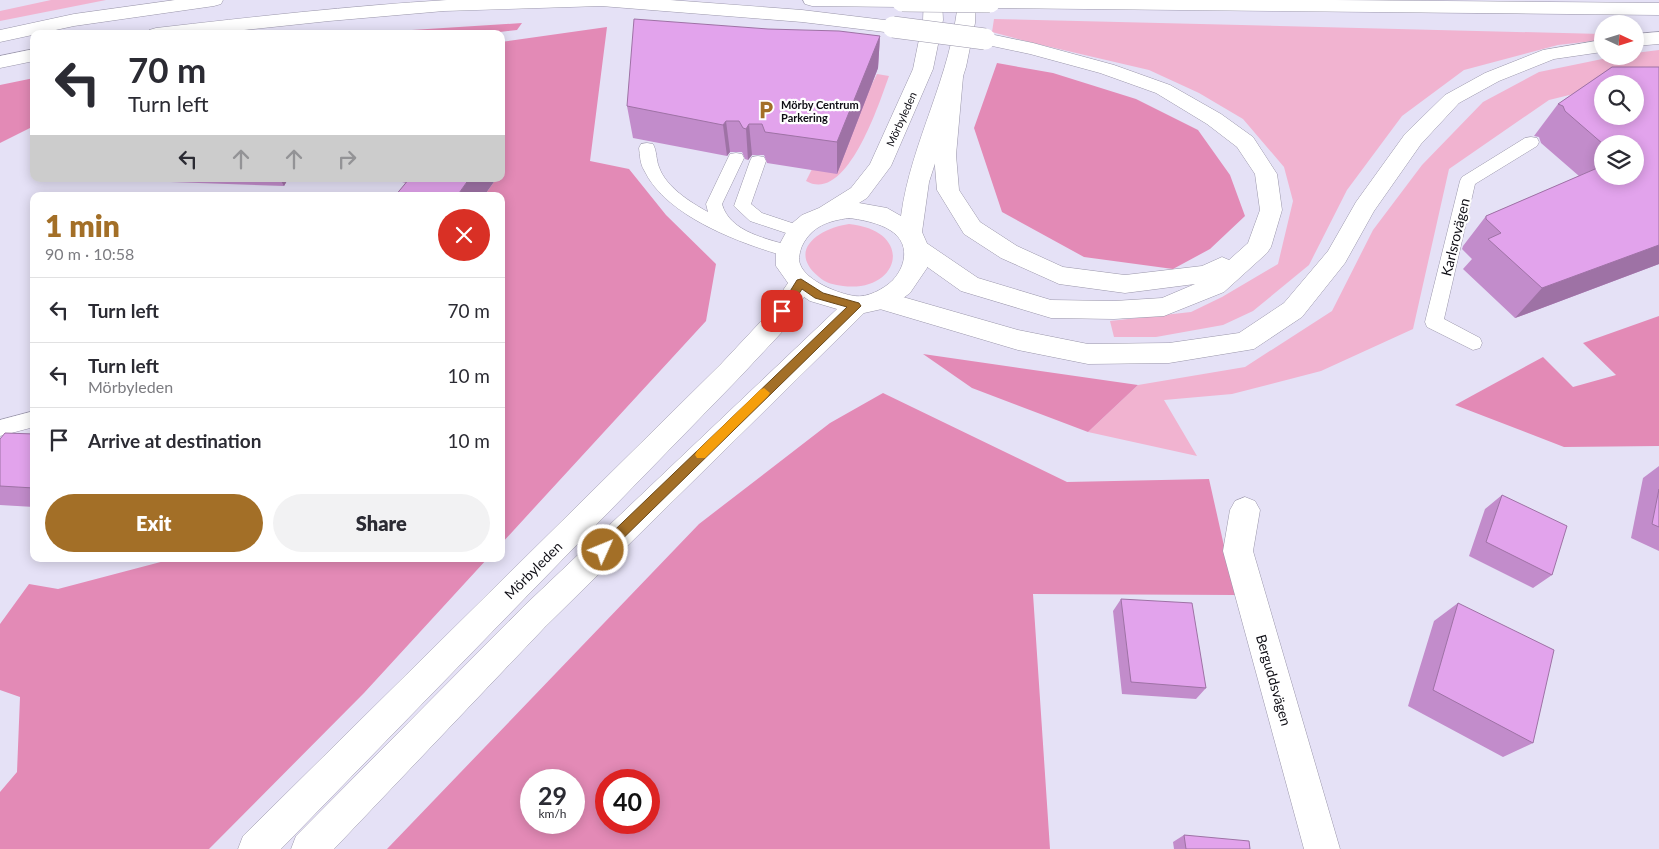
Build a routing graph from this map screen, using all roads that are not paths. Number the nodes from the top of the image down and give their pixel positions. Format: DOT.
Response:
graph roads {
  1 [pos="214,0"];
  2 [pos="597,0"];
  3 [pos="618,0"];
  4 [pos="812,0"];
  5 [pos="933,0"];
  6 [pos="967,0"];
  7 [pos="902,1"];
  8 [pos="1659,9"];
  9 [pos="188,30"];
  10 [pos="0,36"];
  11 [pos="1659,38"];
  12 [pos="1644,39"];
  13 [pos="1594,47"];
  14 [pos="30,56"];
  15 [pos="0,62"];
  16 [pos="953,77"];
  17 [pos="1531,142"];
  18 [pos="647,148"];
  19 [pos="736,158"];
  20 [pos="758,161"];
  21 [pos="825,214"];
  22 [pos="733,229"];
  23 [pos="914,240"];
  24 [pos="793,241"];
  25 [pos="1259,247"];
  26 [pos="801,283"];
  27 [pos="869,303"];
  28 [pos="1473,343"];
  29 [pos="30,420"];
  30 [pos="0,428"];
  31 [pos="1245,510"];
  32 [pos="256,849"];
  33 [pos="310,849"];
  34 [pos="1322,849"];
  1 -- 10 [label="main road"];
  2 -- 3 [label="main road"];
  2 -- 9 [label="main road"];
  2 -- 25 [label="main road, bridge"];
  4 -- 7 [label="main road"];
  5 -- 21 [label="main road, Mörbyleden"];
  6 -- 16 [label="main road"];
  7 -- 8 [label="main road, bridge"];
  11 -- 12 [label="main road"];
  13 -- 27 [label="main road"];
  14 -- 15 [label="main road"];
  16 -- 23 [label="main road"];
  16 -- 25 [label="main road"];
  17 -- 28 [label="lane, Karlsrovägen"];
  18 -- 22 [label="lane"];
  19 -- 22 [label="lane"];
  20 -- 24 [label="lane"];
  21 -- 23 [label="main road"];
  21 -- 24 [label="main road"];
  22 -- 24 [label="lane"];
  23 -- 25 [label="main road"];
  23 -- 27 [label="main road"];
  24 -- 26 [label="main road"];
  26 -- 27 [label="main road"];
  26 -- 32 [label="main road, Mörbyleden"];
  27 -- 33 [label="main road"];
  29 -- 30 [label="lane"];
  31 -- 34 [label="main road, Berguddsvägen"];
}
